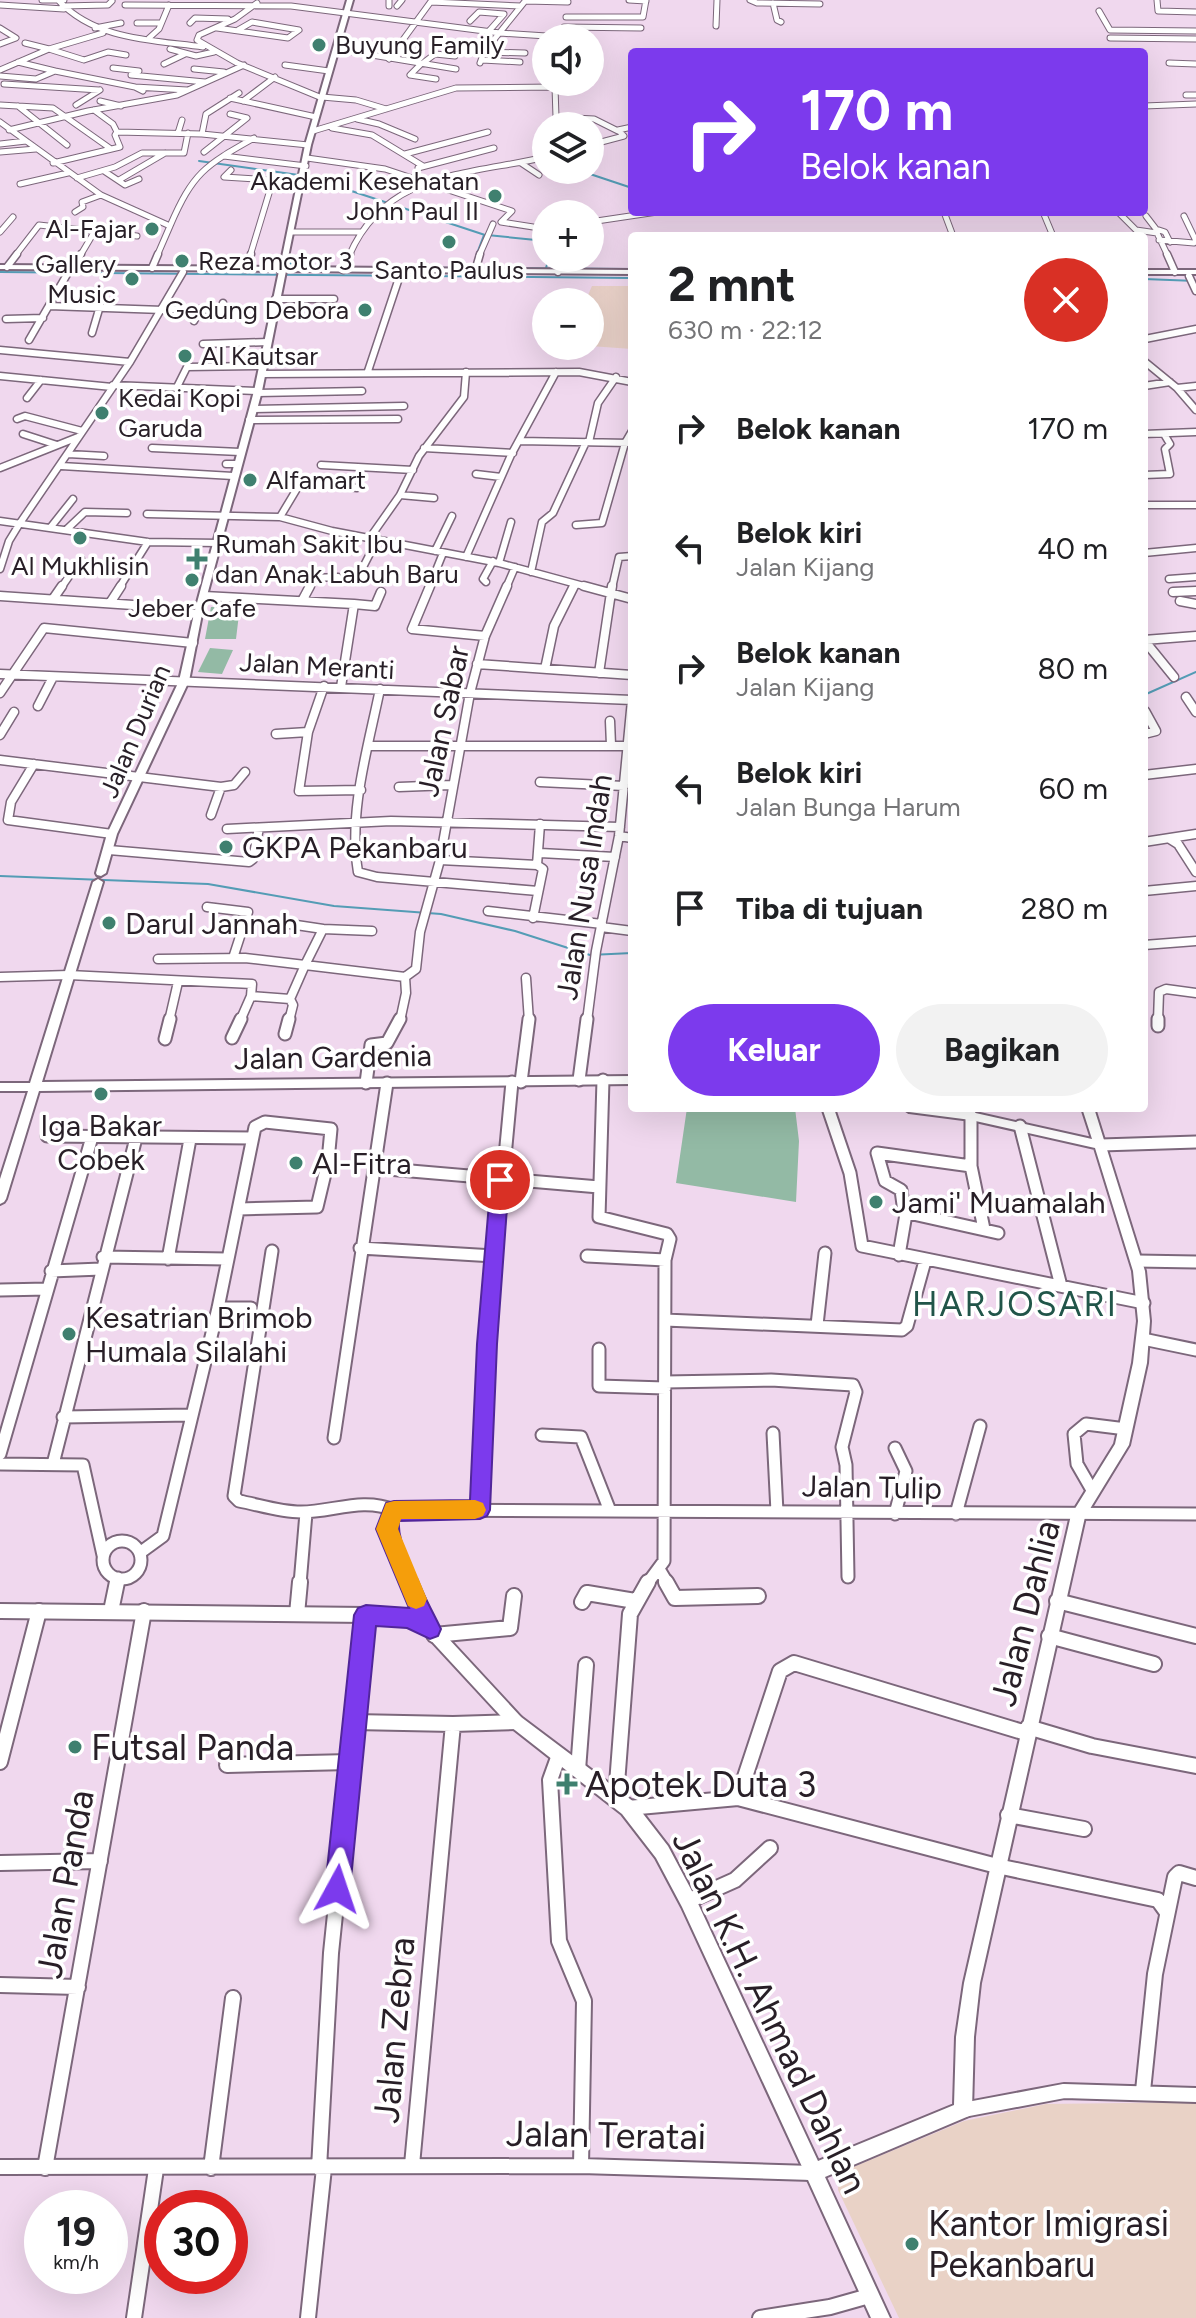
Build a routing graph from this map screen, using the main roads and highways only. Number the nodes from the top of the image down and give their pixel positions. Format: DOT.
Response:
graph roads {
  1 [pos="350,0"];
  2 [pos="2,270"];
  3 [pos="282,271"];
  4 [pos="69,272"];
  5 [pos="1148,273"];
  6 [pos="1148,274"];
  7 [pos="628,275"];
  8 [pos="628,275"];
  9 [pos="1192,276"];
  10 [pos="628,1080"];
  11 [pos="0,1087"];
  12 [pos="35,1087"];
  13 [pos="940,1112"];
  14 [pos="1089,1112"];
  15 [pos="1101,1145"];
  16 [pos="4,1171"];
  17 [pos="0,1199"];
  18 [pos="0,1611"];
  19 [pos="963,2110"];
  20 [pos="812,2173"];
  21 [pos="881,2318"];
  1 -- 3 [label="main road, Jalan Durian"];
  2 -- 4 [label="main road"];
  3 -- 4 [label="main road"];
  3 -- 4 [label="main road"];
  3 -- 7 [label="main road"];
  3 -- 8 [label="main road"];
  3 -- 12 [label="main road, Jalan Durian"];
  5 -- 9 [label="main road"];
  6 -- 9 [label="main road"];
  10 -- 12 [label="main road, Jalan Gardenia"];
  11 -- 12 [label="main road, Jalan Gardenia"];
  12 -- 16 [label="main road, Jalan Durian"];
  13 -- 15 [label="main road"];
  14 -- 15 [label="main road, Jalan Dahlia"];
  15 -- 19 [label="main road, Jalan Dahlia"];
  16 -- 17 [label="main road, Jalan Durian"];
  18 -- 20 [label="main road, Jalan K.H. Ahmad Dahlan"];
  19 -- 20 [label="main road, Jalan Teratai"];
  20 -- 21 [label="main road, Jalan K.H. Ahmad Dahlan"];
}
